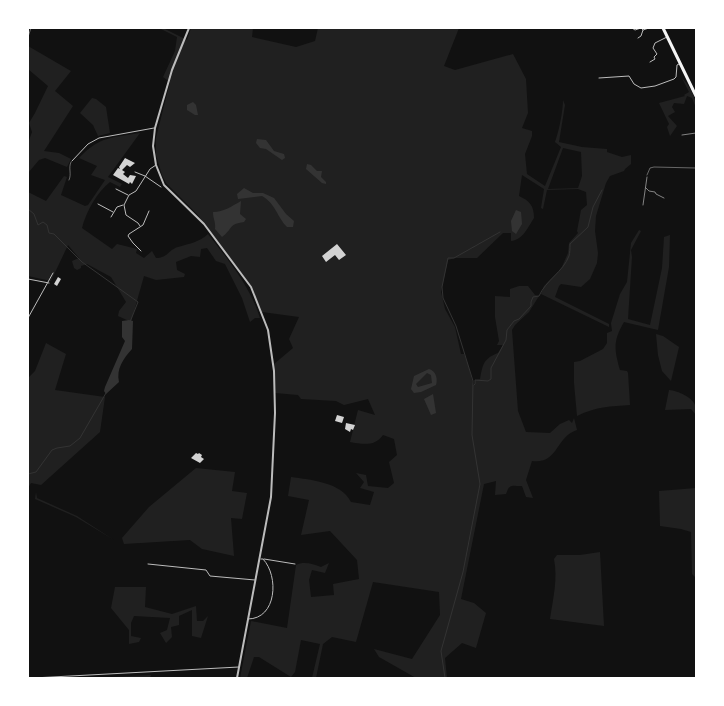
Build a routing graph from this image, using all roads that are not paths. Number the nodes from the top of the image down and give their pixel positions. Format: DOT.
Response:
graph roads {
  1 [pos="32,28"];
  2 [pos="189,28"];
  3 [pos="632,28"];
  4 [pos="649,28"];
  5 [pos="663,28"];
  6 [pos="643,30"];
  7 [pos="28,37"];
  8 [pos="668,37"];
  9 [pos="638,38"];
  10 [pos="650,62"];
  11 [pos="681,63"];
  12 [pos="599,78"];
  13 [pos="696,96"];
  14 [pos="154,128"];
  15 [pos="72,161"];
  16 [pos="156,165"];
  17 [pos="696,168"];
  18 [pos="135,172"];
  19 [pos="647,175"];
  20 [pos="146,176"];
  21 [pos="69,180"];
  22 [pos="161,187"];
  23 [pos="116,189"];
  24 [pos="129,195"];
  25 [pos="98,204"];
  26 [pos="124,205"];
  27 [pos="149,211"];
  28 [pos="114,212"];
  29 [pos="111,217"];
  30 [pos="140,226"];
  31 [pos="141,251"];
  32 [pos="53,273"];
  33 [pos="28,278"];
  34 [pos="48,283"];
  35 [pos="28,318"];
  36 [pos="261,559"];
  37 [pos="148,564"];
  38 [pos="295,564"];
  39 [pos="256,580"];
  40 [pos="248,619"];
  41 [pos="239,667"];
  42 [pos="33,678"];
  43 [pos="237,678"];
  1 -- 7 [label="lane"];
  2 -- 14 [label="street"];
  3 -- 6 [label="street"];
  4 -- 6 [label="street"];
  5 -- 8 [label="highway"];
  6 -- 9 [label="street"];
  8 -- 10 [label="street"];
  8 -- 11 [label="highway"];
  11 -- 12 [label="street"];
  11 -- 13 [label="highway"];
  14 -- 15 [label="street"];
  14 -- 16 [label="street"];
  15 -- 21 [label="lane"];
  16 -- 20 [label="street"];
  16 -- 36 [label="street"];
  17 -- 19 [label="lane"];
  18 -- 20 [label="street"];
  20 -- 22 [label="street"];
  20 -- 24 [label="street"];
  23 -- 24 [label="street"];
  24 -- 26 [label="street"];
  25 -- 28 [label="street"];
  26 -- 28 [label="street"];
  26 -- 30 [label="street"];
  27 -- 30 [label="street"];
  28 -- 29 [label="street"];
  30 -- 31 [label="street"];
  32 -- 34 [label="street"];
  33 -- 34 [label="street"];
  34 -- 35 [label="street"];
  36 -- 38 [label="street"];
  36 -- 39 [label="street"];
  36 -- 40 [label="street"];
  37 -- 39 [label="street"];
  39 -- 40 [label="street"];
  40 -- 41 [label="street"];
  41 -- 42 [label="street"];
  41 -- 43 [label="street"];
}
